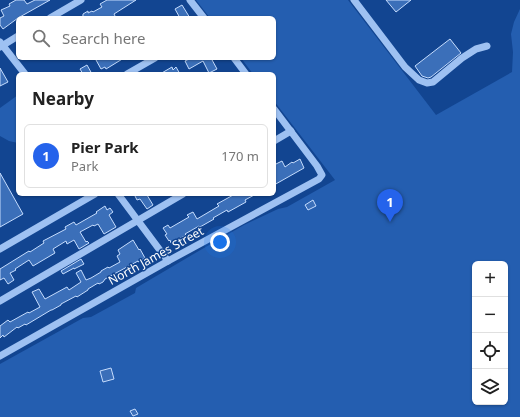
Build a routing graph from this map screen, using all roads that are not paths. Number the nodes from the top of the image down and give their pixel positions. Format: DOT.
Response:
graph roads {
  1 [pos="81,0"];
  2 [pos="190,0"];
  3 [pos="354,0"];
  4 [pos="53,16"];
  5 [pos="202,16"];
  6 [pos="16,37"];
  7 [pos="1,45"];
  8 [pos="487,46"];
  9 [pos="152,60"];
  10 [pos="236,60"];
  11 [pos="23,72"];
  12 [pos="130,72"];
  13 [pos="244,72"];
  14 [pos="276,112"];
  15 [pos="291,131"];
  16 [pos="276,140"];
  17 [pos="92,196"];
  18 [pos="120,196"];
  19 [pos="180,196"];
  20 [pos="138,220"];
  21 [pos="0,250"];
  22 [pos="168,261"];
  23 [pos="0,301"];
  24 [pos="0,356"];
  1 -- 4 [label="street"];
  2 -- 5 [label="street"];
  3 -- 8 [label="street"];
  6 -- 7 [label="street"];
  7 -- 11 [label="street"];
  9 -- 12 [label="street"];
  10 -- 13 [label="street"];
  14 -- 15 [label="street"];
  15 -- 16 [label="street"];
  15 -- 22 [label="street, North James Street"];
  17 -- 21 [label="street"];
  18 -- 20 [label="street"];
  19 -- 20 [label="street"];
  20 -- 22 [label="street"];
  20 -- 23 [label="street"];
  22 -- 24 [label="street, North James Street"];
}
